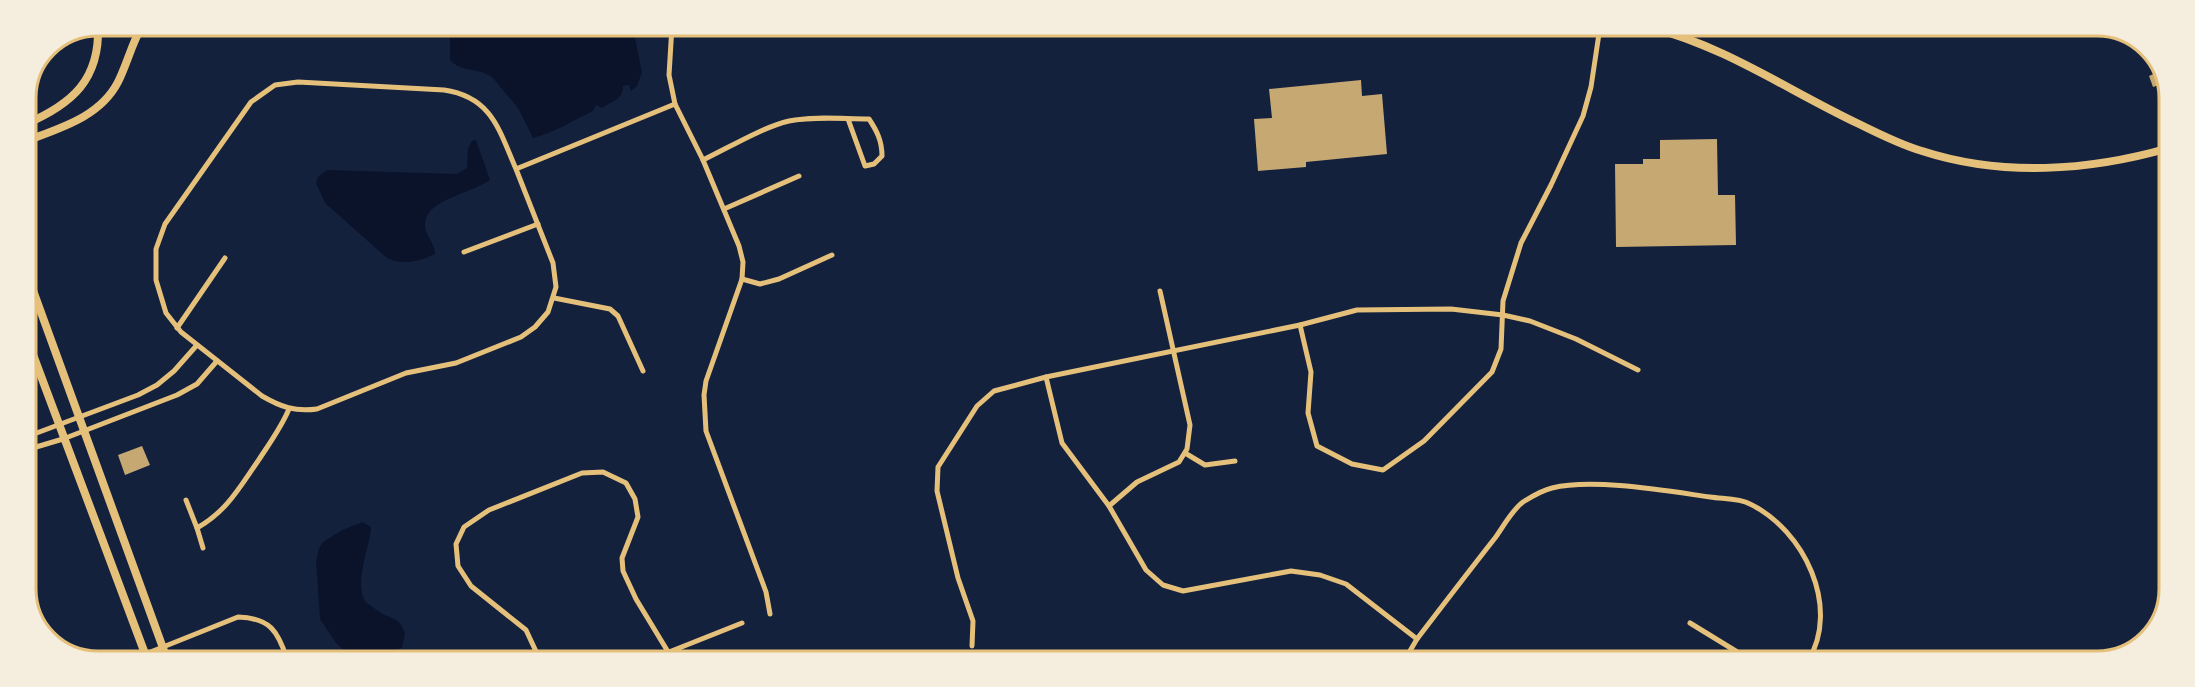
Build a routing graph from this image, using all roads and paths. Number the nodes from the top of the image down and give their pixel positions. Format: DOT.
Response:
graph roads {
  1 [pos="98,36"];
  2 [pos="138,36"];
  3 [pos="671,36"];
  4 [pos="1599,36"];
  5 [pos="1679,36"];
  6 [pos="675,104"];
  7 [pos="36,119"];
  8 [pos="848,119"];
  9 [pos="36,137"];
  10 [pos="2159,151"];
  11 [pos="703,160"];
  12 [pos="516,169"];
  13 [pos="799,176"];
  14 [pos="724,209"];
  15 [pos="538,224"];
  16 [pos="464,252"];
  17 [pos="832,255"];
  18 [pos="225,258"];
  19 [pos="742,279"];
  20 [pos="1160,291"];
  21 [pos="554,298"];
  22 [pos="36,299"];
  23 [pos="1503,315"];
  24 [pos="1300,325"];
  25 [pos="177,328"];
  26 [pos="197,345"];
  27 [pos="1173,350"];
  28 [pos="218,361"];
  29 [pos="36,364"];
  30 [pos="1638,370"];
  31 [pos="643,371"];
  32 [pos="1046,377"];
  33 [pos="138,395"];
  34 [pos="143,408"];
  35 [pos="289,409"];
  36 [pos="79,417"];
  37 [pos="58,424"];
  38 [pos="84,431"];
  39 [pos="36,433"];
  40 [pos="63,439"];
  41 [pos="36,447"];
  42 [pos="1185,453"];
  43 [pos="1236,461"];
  44 [pos="186,500"];
  45 [pos="1109,506"];
  46 [pos="197,528"];
  47 [pos="203,548"];
  48 [pos="770,614"];
  49 [pos="742,623"];
  50 [pos="1690,623"];
  51 [pos="1418,639"];
  52 [pos="972,645"];
  53 [pos="151,651"];
  54 [pos="151,651"];
  55 [pos="157,651"];
  56 [pos="284,651"];
  57 [pos="536,651"];
  58 [pos="669,651"];
  59 [pos="1410,651"];
  60 [pos="1736,651"];
  61 [pos="1813,651"];
  1 -- 7 [label="main road"];
  2 -- 9 [label="main road"];
  3 -- 6 [label="street"];
  4 -- 23 [label="street"];
  5 -- 10 [label="main road"];
  6 -- 11 [label="street"];
  6 -- 12 [label="street"];
  8 -- 8 [label="street"];
  8 -- 11 [label="street"];
  11 -- 14 [label="street"];
  12 -- 15 [label="street"];
  12 -- 25 [label="street"];
  13 -- 14 [label="street"];
  14 -- 19 [label="street"];
  15 -- 16 [label="street"];
  15 -- 21 [label="street"];
  17 -- 19 [label="street"];
  18 -- 25 [label="street"];
  19 -- 48 [label="street"];
  20 -- 27 [label="street"];
  21 -- 31 [label="street"];
  21 -- 35 [label="street"];
  22 -- 36 [label="main road"];
  23 -- 24 [label="street"];
  23 -- 24 [label="street"];
  23 -- 30 [label="street"];
  24 -- 27 [label="street"];
  25 -- 26 [label="street"];
  26 -- 28 [label="street"];
  26 -- 33 [label="street"];
  27 -- 32 [label="street"];
  27 -- 42 [label="street"];
  28 -- 34 [label="street"];
  28 -- 35 [label="street"];
  29 -- 37 [label="main road"];
  32 -- 45 [label="street"];
  32 -- 52 [label="street"];
  33 -- 34 [label="street"];
  33 -- 36 [label="street"];
  34 -- 38 [label="street"];
  35 -- 46 [label="street"];
  36 -- 37 [label="street"];
  36 -- 38 [label="main road"];
  37 -- 39 [label="street"];
  37 -- 40 [label="main road"];
  38 -- 40 [label="street"];
  38 -- 53 [label="main road"];
  40 -- 41 [label="street"];
  40 -- 54 [label="main road"];
  42 -- 43 [label="street"];
  42 -- 45 [label="street"];
  44 -- 46 [label="street"];
  45 -- 51 [label="street"];
  46 -- 47 [label="street"];
  49 -- 58 [label="street"];
  50 -- 60 [label="street"];
  51 -- 59 [label="street"];
  51 -- 61 [label="street"];
  55 -- 56 [label="street"];
  57 -- 58 [label="street"];
}
